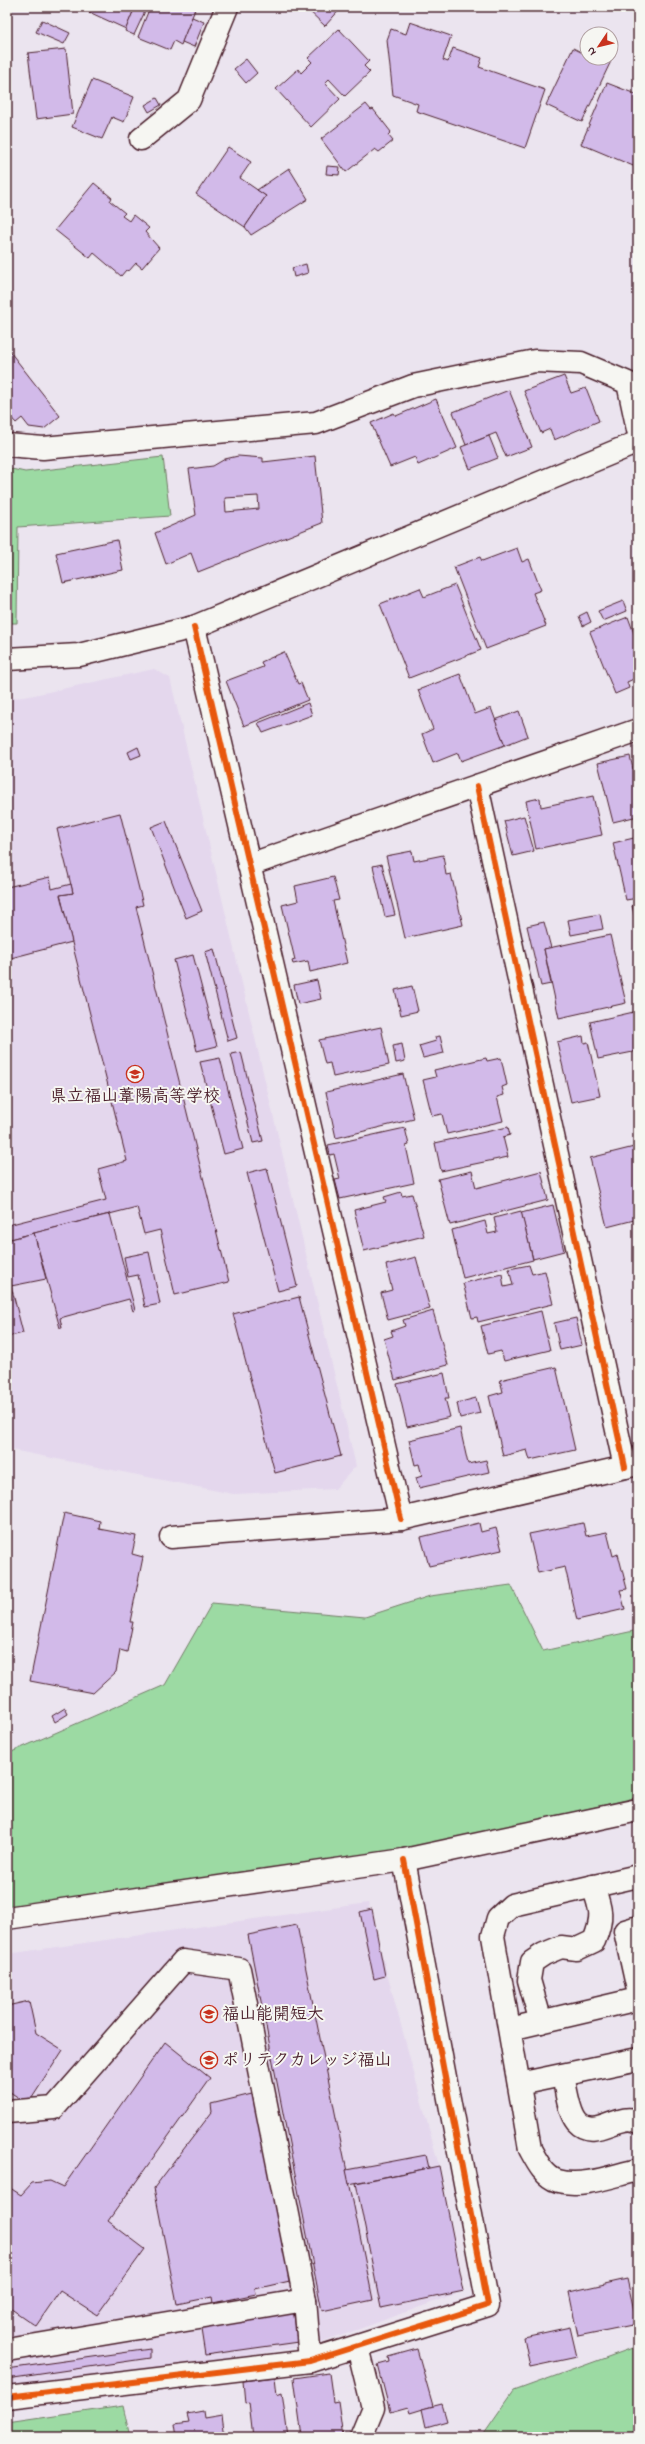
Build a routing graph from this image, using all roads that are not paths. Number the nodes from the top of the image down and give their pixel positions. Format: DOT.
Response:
graph roads {
  1 [pos="227,7"];
  2 [pos="141,139"];
  3 [pos="638,430"];
  4 [pos="638,442"];
  5 [pos="7,444"];
  6 [pos="194,627"];
  7 [pos="7,659"];
  8 [pos="638,730"];
  9 [pos="477,786"];
  10 [pos="249,865"];
  11 [pos="632,1465"];
  12 [pos="401,1519"];
  13 [pos="171,1537"];
  14 [pos="638,1810"];
  15 [pos="404,1860"];
  16 [pos="638,1876"];
  17 [pos="593,1886"];
  18 [pos="7,1918"];
  19 [pos="638,1927"];
  20 [pos="638,1990"];
  21 [pos="638,1999"];
  22 [pos="540,2022"];
  23 [pos="510,2029"];
  24 [pos="638,2059"];
  25 [pos="563,2075"];
  26 [pos="519,2084"];
  27 [pos="7,2112"];
  28 [pos="638,2122"];
  29 [pos="638,2170"];
  30 [pos="305,2300"];
  31 [pos="358,2347"];
  32 [pos="7,2350"];
  33 [pos="310,2361"];
  34 [pos="7,2397"];
  35 [pos="361,2437"];
  1 -- 2 [label="street"];
  3 -- 5 [label="street"];
  4 -- 6 [label="street"];
  6 -- 7 [label="street"];
  6 -- 10 [label="street"];
  8 -- 9 [label="street"];
  9 -- 10 [label="street"];
  9 -- 11 [label="street"];
  10 -- 12 [label="street"];
  11 -- 12 [label="street"];
  12 -- 13 [label="street"];
  14 -- 15 [label="street"];
  15 -- 18 [label="street"];
  15 -- 31 [label="street"];
  16 -- 17 [label="street"];
  17 -- 22 [label="street"];
  17 -- 23 [label="street"];
  19 -- 20 [label="street"];
  21 -- 22 [label="street"];
  22 -- 23 [label="street"];
  23 -- 26 [label="street"];
  24 -- 25 [label="street"];
  25 -- 26 [label="street"];
  25 -- 28 [label="street"];
  26 -- 29 [label="street"];
  27 -- 30 [label="street"];
  30 -- 32 [label="street"];
  30 -- 33 [label="street"];
  31 -- 33 [label="street"];
  31 -- 35 [label="street"];
  33 -- 34 [label="street"];
}
